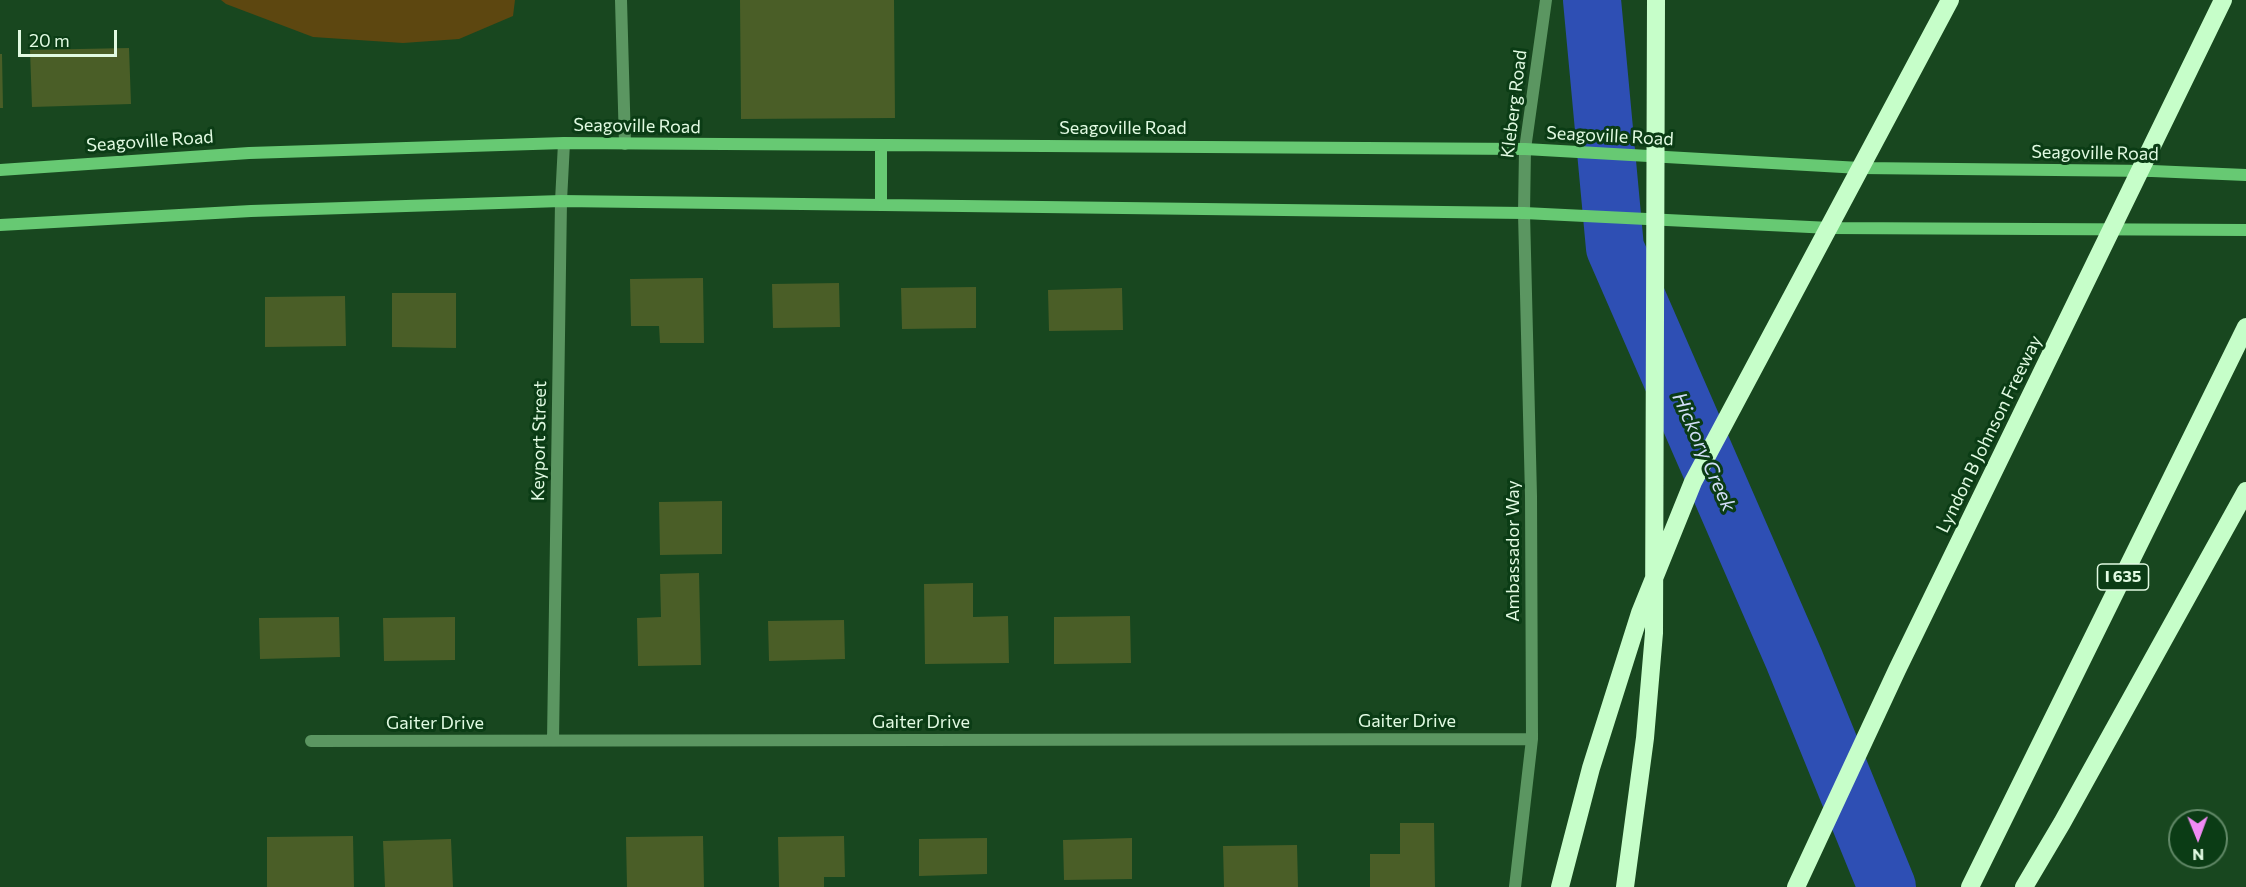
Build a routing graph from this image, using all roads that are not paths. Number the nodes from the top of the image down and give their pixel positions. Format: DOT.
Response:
graph roads {
  1 [pos="621,0"];
  2 [pos="1546,0"];
  3 [pos="1656,0"];
  4 [pos="1950,0"];
  5 [pos="2223,0"];
  6 [pos="564,143"];
  7 [pos="625,144"];
  8 [pos="881,145"];
  9 [pos="1525,149"];
  10 [pos="1860,168"];
  11 [pos="0,170"];
  12 [pos="2246,175"];
  13 [pos="561,201"];
  14 [pos="881,205"];
  15 [pos="1524,213"];
  16 [pos="0,225"];
  17 [pos="1830,228"];
  18 [pos="2246,230"];
  19 [pos="2246,327"];
  20 [pos="2246,491"];
  21 [pos="1532,739"];
  22 [pos="553,740"];
  23 [pos="311,741"];
  24 [pos="1515,887"];
  25 [pos="1560,887"];
  26 [pos="1625,887"];
  27 [pos="1796,887"];
  28 [pos="1970,887"];
  29 [pos="2024,887"];
  1 -- 7 [label="street"];
  2 -- 9 [label="street, Kleberg Road"];
  3 -- 26 [label="highway"];
  4 -- 10 [label="highway"];
  5 -- 27 [label="highway, Lyndon B Johnson Freeway"];
  6 -- 7 [label="main road, Seagoville Road"];
  6 -- 11 [label="main road, Seagoville Road"];
  6 -- 13 [label="street, Keyport Street"];
  7 -- 8 [label="main road, Seagoville Road"];
  8 -- 9 [label="main road, Seagoville Road"];
  8 -- 14 [label="main road"];
  9 -- 10 [label="main road, Seagoville Road"];
  9 -- 15 [label="street, Kleberg Road"];
  10 -- 12 [label="main road, Seagoville Road"];
  10 -- 17 [label="highway"];
  13 -- 14 [label="main road"];
  13 -- 16 [label="main road"];
  13 -- 22 [label="street, Keyport Street"];
  14 -- 15 [label="main road"];
  15 -- 17 [label="main road"];
  15 -- 21 [label="street, Ambassador Way"];
  17 -- 18 [label="main road"];
  17 -- 25 [label="highway"];
  19 -- 28 [label="highway, I 635"];
  20 -- 29 [label="highway"];
  21 -- 22 [label="street, Gaiter Drive"];
  21 -- 24 [label="street, Ambassador Way"];
  22 -- 23 [label="street, Gaiter Drive"];
}
